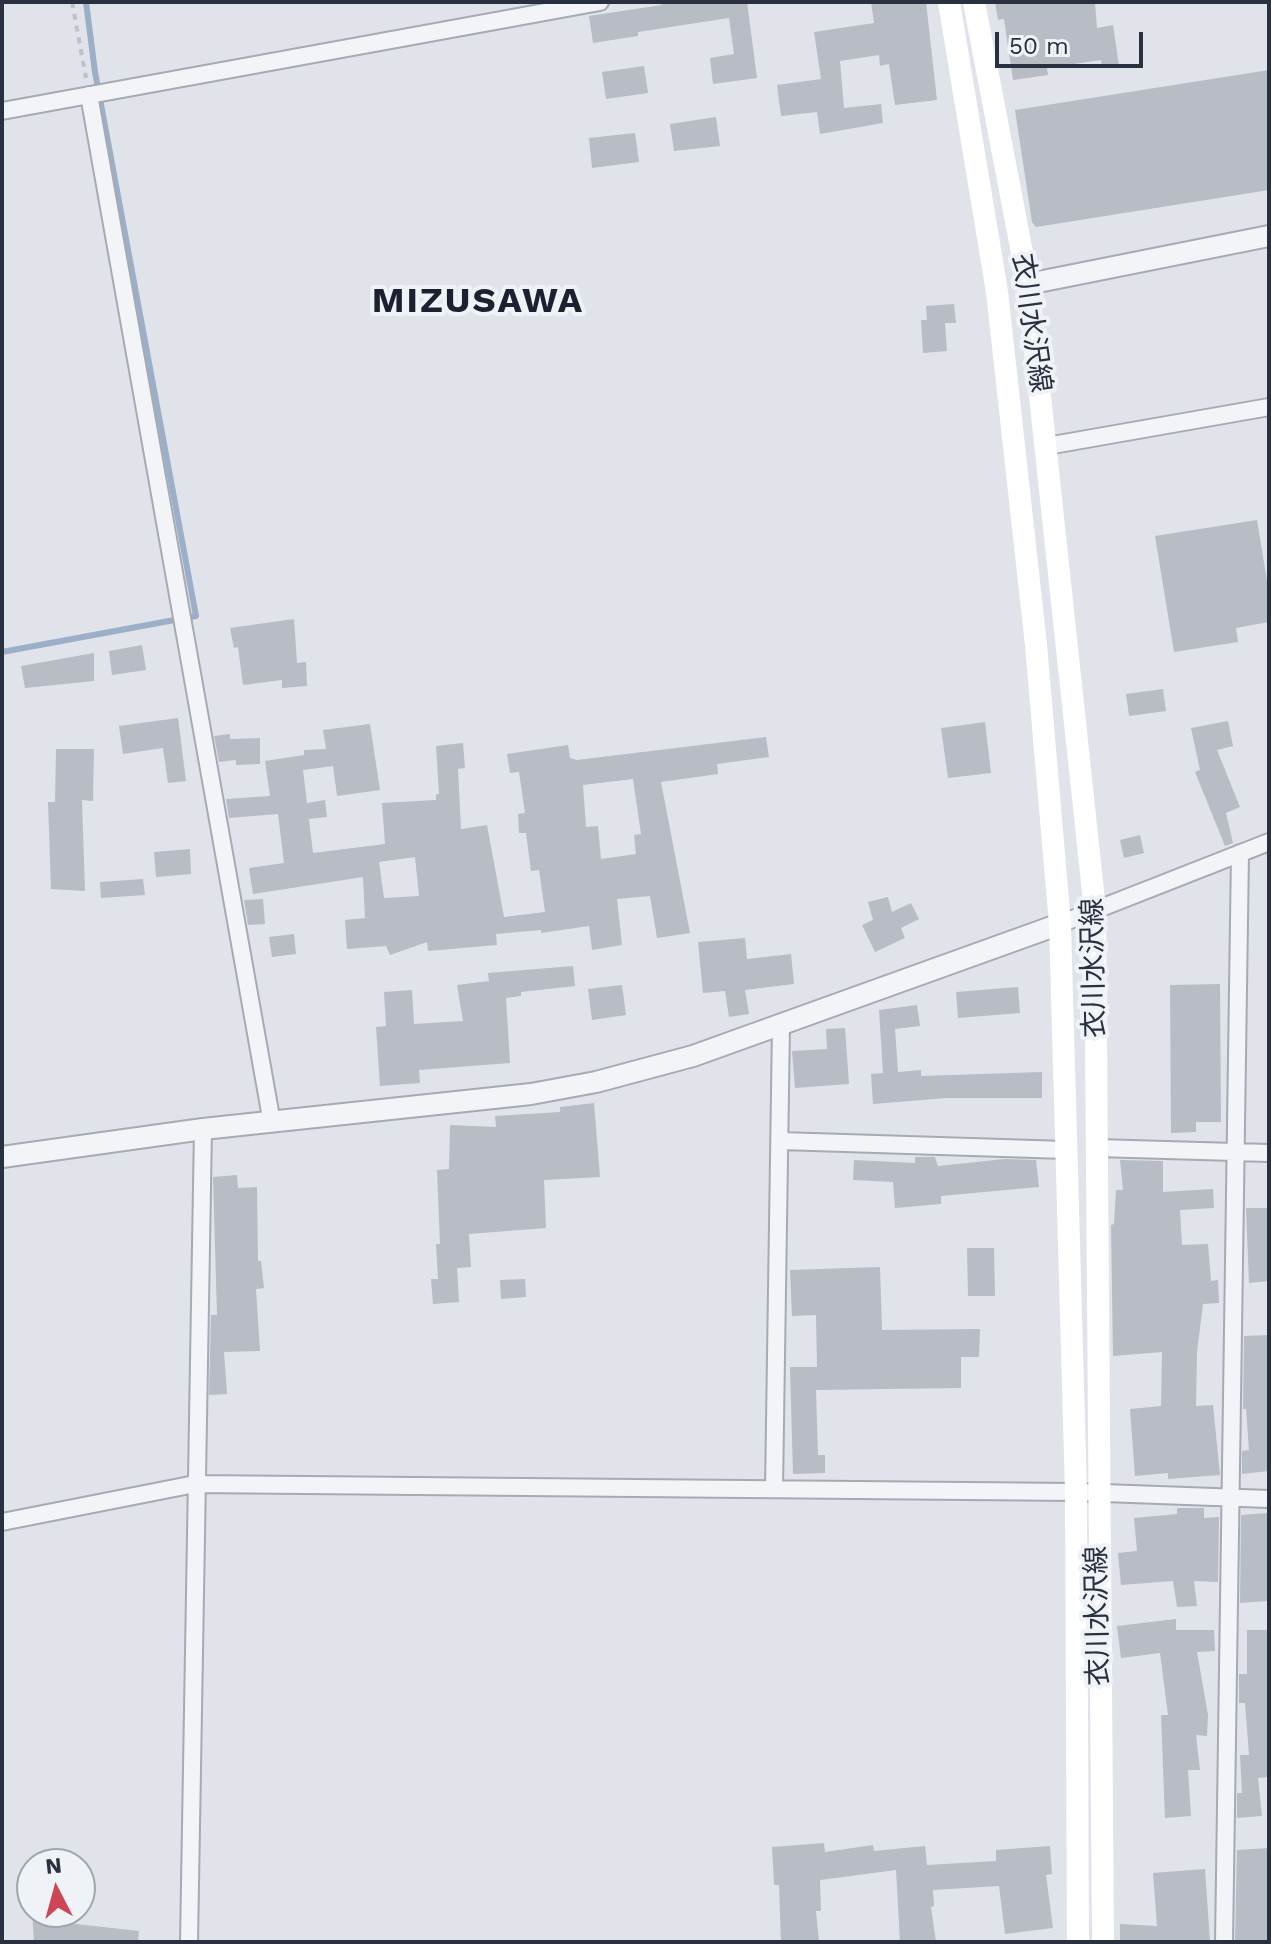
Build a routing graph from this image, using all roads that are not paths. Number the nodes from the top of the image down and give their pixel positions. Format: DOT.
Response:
graph roads {
  1 [pos="600,2"];
  2 [pos="949,2"];
  3 [pos="974,2"];
  4 [pos="89,95"];
  5 [pos="2,111"];
  6 [pos="1269,236"];
  7 [pos="1028,284"];
  8 [pos="1269,407"];
  9 [pos="1047,446"];
  10 [pos="1269,842"];
  11 [pos="1240,853"];
  12 [pos="1095,910"];
  13 [pos="1060,924"];
  14 [pos="781,1025"];
  15 [pos="272,1123"];
  16 [pos="203,1129"];
  17 [pos="781,1141"];
  18 [pos="1097,1148"];
  19 [pos="1066,1150"];
  20 [pos="1234,1153"];
  21 [pos="1269,1153"];
  22 [pos="2,1157"];
  23 [pos="195,1484"];
  24 [pos="774,1489"];
  25 [pos="1086,1493"];
  26 [pos="1229,1499"];
  27 [pos="1269,1499"];
  28 [pos="2,1522"];
  29 [pos="189,1942"];
  30 [pos="1078,1942"];
  31 [pos="1103,1942"];
  32 [pos="1224,1942"];
  1 -- 4 [label="street"];
  2 -- 13 [label="main road, 衣川水沢線"];
  3 -- 7 [label="main road, 衣川水沢線"];
  4 -- 5 [label="street"];
  4 -- 15 [label="street"];
  6 -- 7 [label="street"];
  7 -- 9 [label="main road, 衣川水沢線"];
  8 -- 9 [label="street"];
  9 -- 12 [label="main road, 衣川水沢線"];
  10 -- 11 [label="street"];
  11 -- 12 [label="street"];
  11 -- 20 [label="street"];
  12 -- 13 [label="street"];
  12 -- 18 [label="main road, 衣川水沢線"];
  13 -- 14 [label="street"];
  13 -- 19 [label="main road, 衣川水沢線"];
  14 -- 15 [label="street"];
  14 -- 17 [label="street"];
  15 -- 16 [label="street"];
  16 -- 22 [label="street"];
  16 -- 23 [label="street"];
  17 -- 19 [label="street"];
  17 -- 24 [label="street"];
  18 -- 20 [label="street"];
  18 -- 25 [label="main road, 衣川水沢線"];
  19 -- 25 [label="main road, 衣川水沢線"];
  20 -- 21 [label="street"];
  20 -- 26 [label="street"];
  23 -- 24 [label="street"];
  23 -- 28 [label="street"];
  23 -- 29 [label="street"];
  24 -- 25 [label="street"];
  25 -- 26 [label="street"];
  25 -- 30 [label="main road, 衣川水沢線"];
  25 -- 31 [label="main road, 衣川水沢線"];
  26 -- 27 [label="street"];
  26 -- 32 [label="street"];
}
